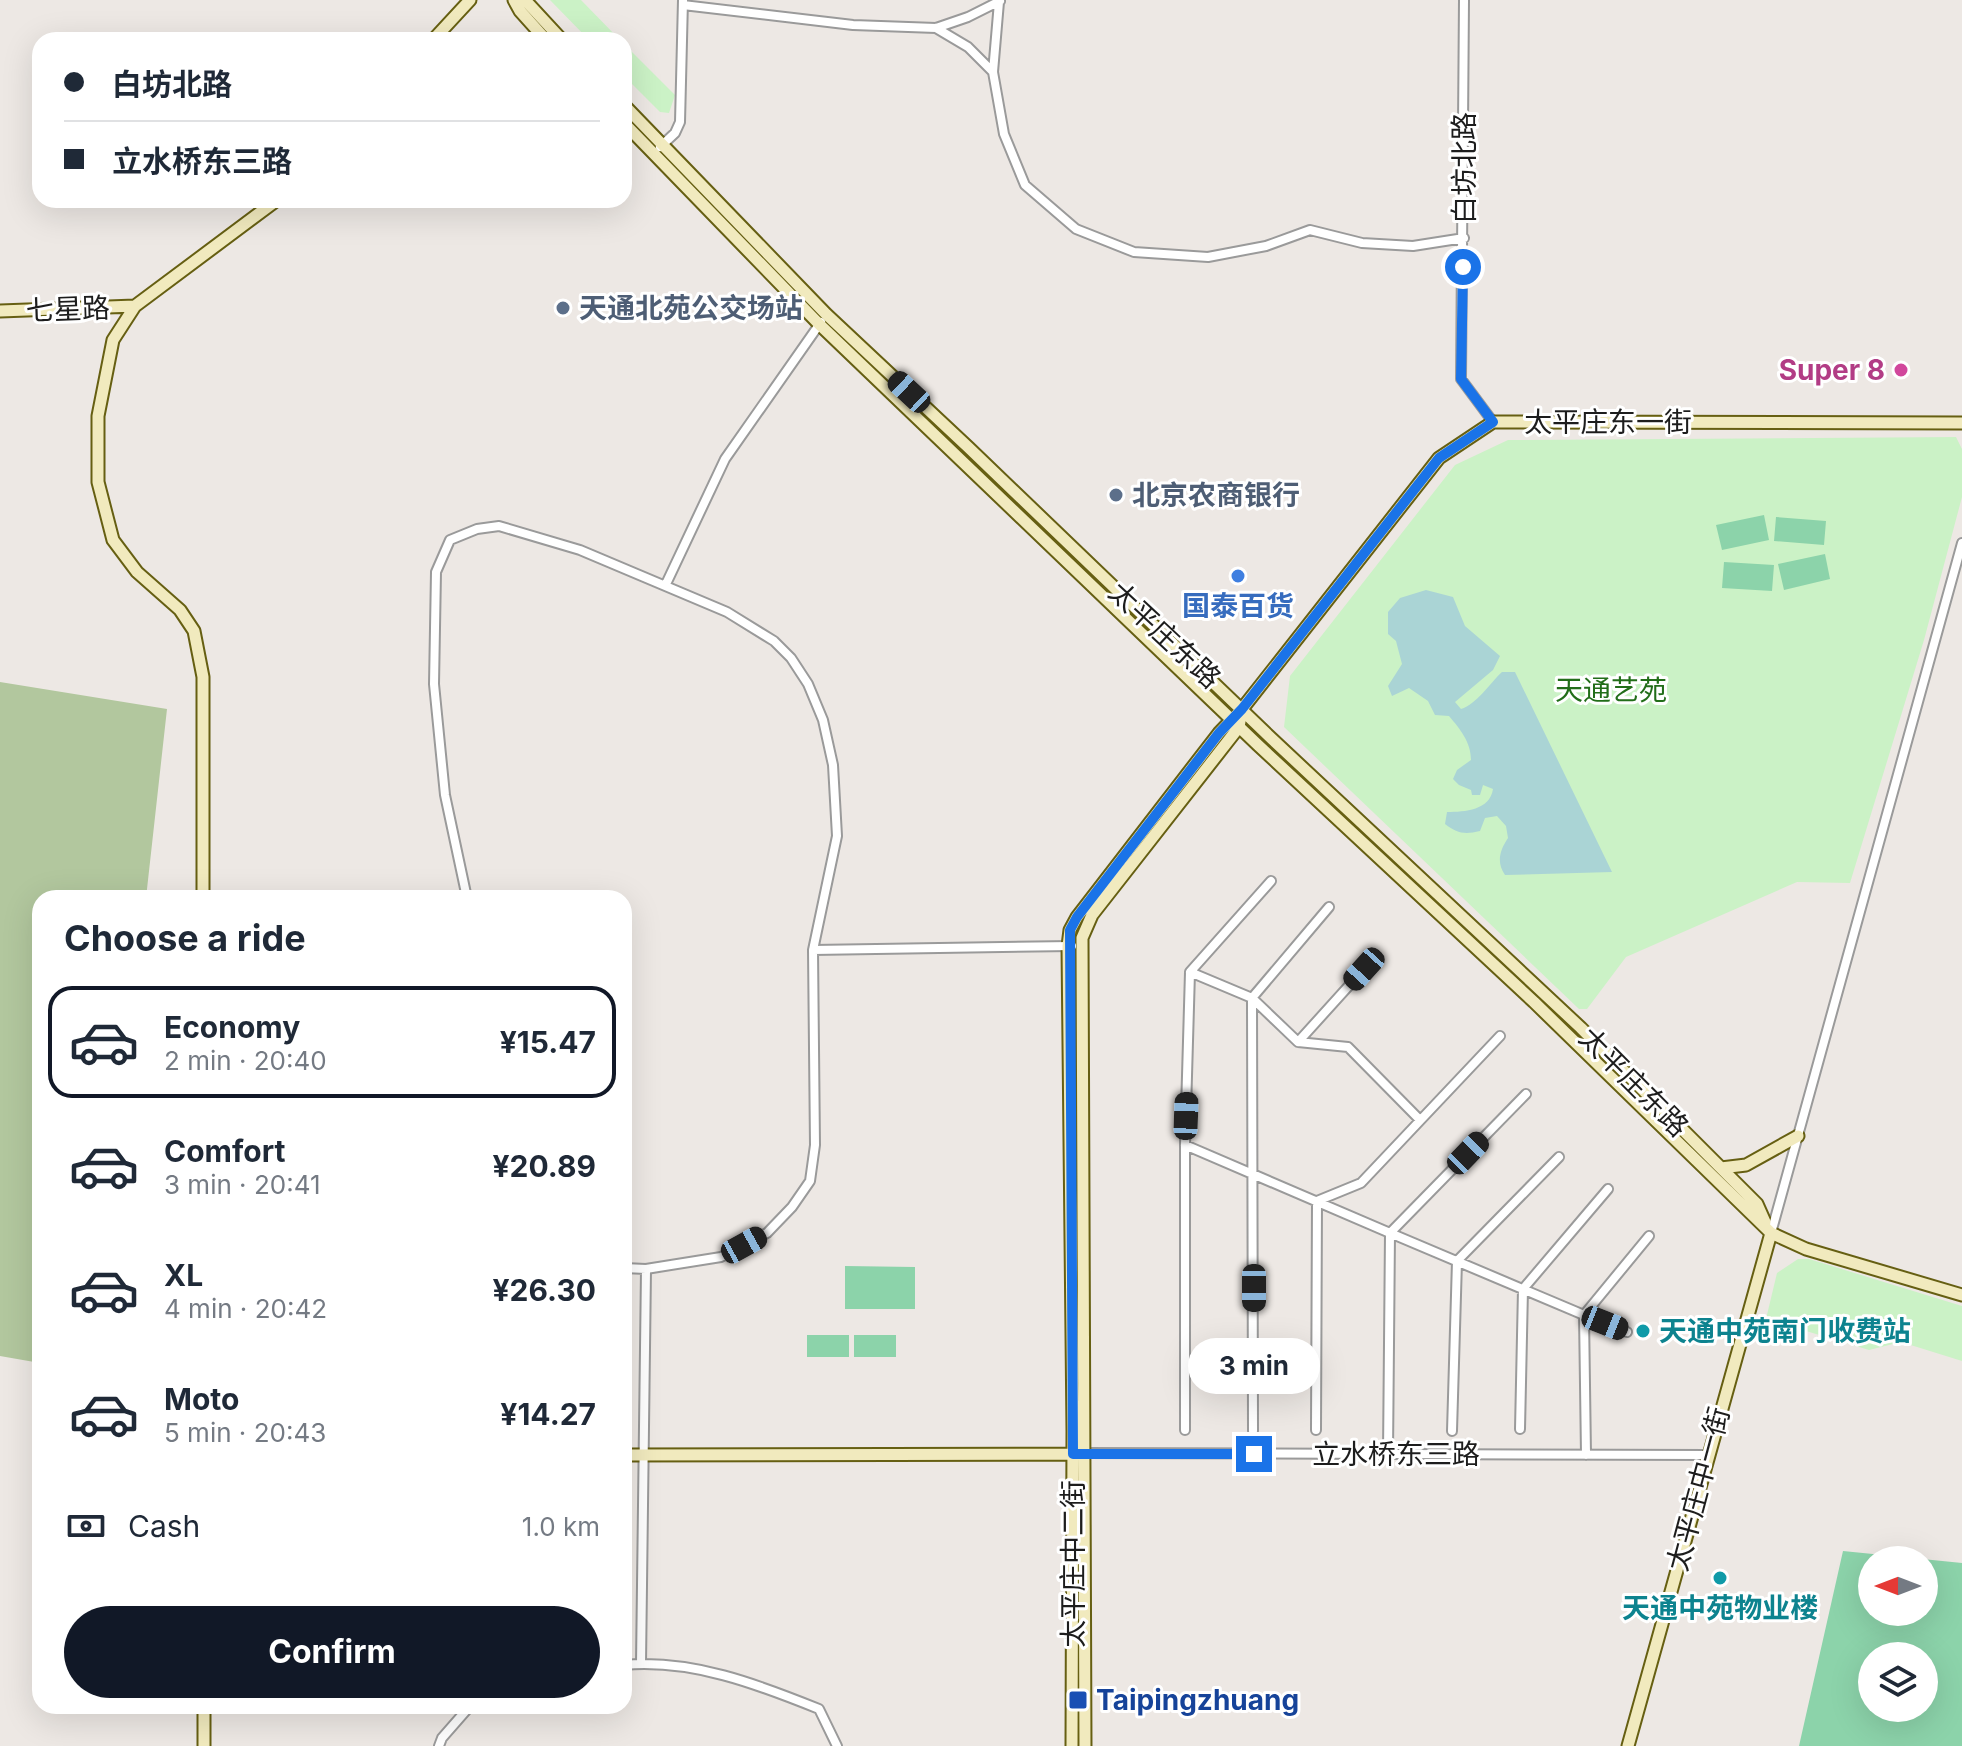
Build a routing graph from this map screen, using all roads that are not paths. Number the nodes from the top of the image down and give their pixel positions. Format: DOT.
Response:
graph roads {
  1 [pos="470,0"];
  2 [pos="514,0"];
  3 [pos="525,0"];
  4 [pos="1464,0"];
  5 [pos="1000,1"];
  6 [pos="683,3"];
  7 [pos="936,28"];
  8 [pos="440,32"];
  9 [pos="539,32"];
  10 [pos="555,32"];
  11 [pos="993,72"];
  12 [pos="632,115"];
  13 [pos="632,129"];
  14 [pos="658,149"];
  15 [pos="266,208"];
  16 [pos="1464,238"];
  17 [pos="135,306"];
  18 [pos="0,311"];
  19 [pos="822,319"];
  20 [pos="1493,422"];
  21 [pos="1962,423"];
  22 [pos="1962,543"];
  23 [pos="666,584"];
  24 [pos="1242,709"];
  25 [pos="1235,722"];
  26 [pos="1271,881"];
  27 [pos="203,890"];
  28 [pos="465,890"];
  29 [pos="1329,907"];
  30 [pos="1075,946"];
  31 [pos="813,950"];
  32 [pos="1364,969"];
  33 [pos="1190,972"];
  34 [pos="1252,998"];
  35 [pos="1500,1036"];
  36 [pos="1298,1042"];
  37 [pos="1526,1094"];
  38 [pos="1420,1120"];
  39 [pos="1798,1136"];
  40 [pos="1185,1145"];
  41 [pos="1559,1157"];
  42 [pos="1721,1168"];
  43 [pos="1254,1173"];
  44 [pos="1608,1189"];
  45 [pos="1317,1201"];
  46 [pos="1390,1233"];
  47 [pos="1771,1233"];
  48 [pos="1649,1236"];
  49 [pos="1457,1261"];
  50 [pos="632,1268"];
  51 [pos="646,1269"];
  52 [pos="1523,1289"];
  53 [pos="1962,1295"];
  54 [pos="1584,1315"];
  55 [pos="1627,1332"];
  56 [pos="1520,1429"];
  57 [pos="1185,1430"];
  58 [pos="1316,1430"];
  59 [pos="1253,1431"];
  60 [pos="1452,1431"];
  61 [pos="645,1454"];
  62 [pos="1079,1454"];
  63 [pos="1388,1454"];
  64 [pos="632,1455"];
  65 [pos="1586,1455"];
  66 [pos="1708,1455"];
  67 [pos="641,1664"];
  68 [pos="632,1665"];
  69 [pos="204,1714"];
  70 [pos="463,1714"];
  71 [pos="204,1746"];
  72 [pos="439,1746"];
  73 [pos="837,1746"];
  74 [pos="1072,1746"];
  75 [pos="1085,1746"];
  76 [pos="1628,1746"];
  1 -- 8 [label="main road"];
  2 -- 9 [label="main road"];
  3 -- 10 [label="main road"];
  4 -- 16 [label="street, 白坊北路"];
  5 -- 7 [label="street"];
  5 -- 11 [label="street"];
  6 -- 7 [label="street"];
  6 -- 14 [label="street"];
  7 -- 11 [label="street"];
  11 -- 16 [label="street"];
  12 -- 14 [label="main road, 太平庄东路"];
  13 -- 14 [label="main road, 太平庄东路"];
  14 -- 19 [label="main road, 太平庄东路"];
  15 -- 17 [label="main road"];
  16 -- 20 [label="street, 白坊北路"];
  17 -- 18 [label="main road, 七星路"];
  17 -- 27 [label="main road"];
  19 -- 23 [label="street"];
  19 -- 24 [label="main road, 太平庄东路"];
  19 -- 25 [label="main road, 太平庄东路"];
  20 -- 21 [label="main road, 太平庄东一街"];
  20 -- 24 [label="main road, 太平庄东一街"];
  22 -- 39 [label="street"];
  23 -- 28 [label="street"];
  23 -- 31 [label="street"];
  24 -- 25 [label="main road, 太平庄中二街"];
  24 -- 42 [label="main road, 太平庄东路"];
  25 -- 30 [label="main road, 太平庄中二街"];
  25 -- 47 [label="main road, 太平庄东路"];
  26 -- 33 [label="street"];
  29 -- 34 [label="street"];
  30 -- 31 [label="street"];
  30 -- 62 [label="main road, 太平庄中二街"];
  31 -- 51 [label="street"];
  32 -- 36 [label="street"];
  33 -- 34 [label="street"];
  33 -- 40 [label="street"];
  34 -- 36 [label="street"];
  34 -- 43 [label="street"];
  35 -- 38 [label="street"];
  36 -- 38 [label="street"];
  37 -- 46 [label="street"];
  38 -- 45 [label="street"];
  39 -- 42 [label="main road"];
  39 -- 47 [label="street"];
  40 -- 43 [label="street"];
  40 -- 57 [label="street"];
  41 -- 49 [label="street"];
  42 -- 47 [label="main road, 太平庄东路"];
  43 -- 45 [label="street"];
  43 -- 59 [label="street"];
  44 -- 52 [label="street"];
  45 -- 46 [label="street"];
  45 -- 58 [label="street"];
  46 -- 49 [label="street"];
  46 -- 63 [label="street"];
  47 -- 53 [label="main road, 太平庄东路"];
  47 -- 66 [label="main road, 太平庄中一街"];
  48 -- 54 [label="street"];
  49 -- 52 [label="street"];
  49 -- 60 [label="street"];
  50 -- 51 [label="street"];
  51 -- 61 [label="street"];
  52 -- 54 [label="street"];
  52 -- 56 [label="street"];
  54 -- 55 [label="street"];
  54 -- 65 [label="street"];
  61 -- 62 [label="main road"];
  61 -- 64 [label="main road"];
  61 -- 67 [label="street"];
  62 -- 63 [label="street, 立水桥东三路"];
  62 -- 74 [label="main road, 太平庄中二街"];
  62 -- 75 [label="main road, 太平庄中二街"];
  63 -- 65 [label="street, 立水桥东三路"];
  65 -- 66 [label="street, 立水桥东三路"];
  66 -- 76 [label="main road, 太平庄中一街"];
  67 -- 68 [label="street"];
  67 -- 73 [label="street"];
  69 -- 71 [label="main road"];
  70 -- 72 [label="street"];
}
